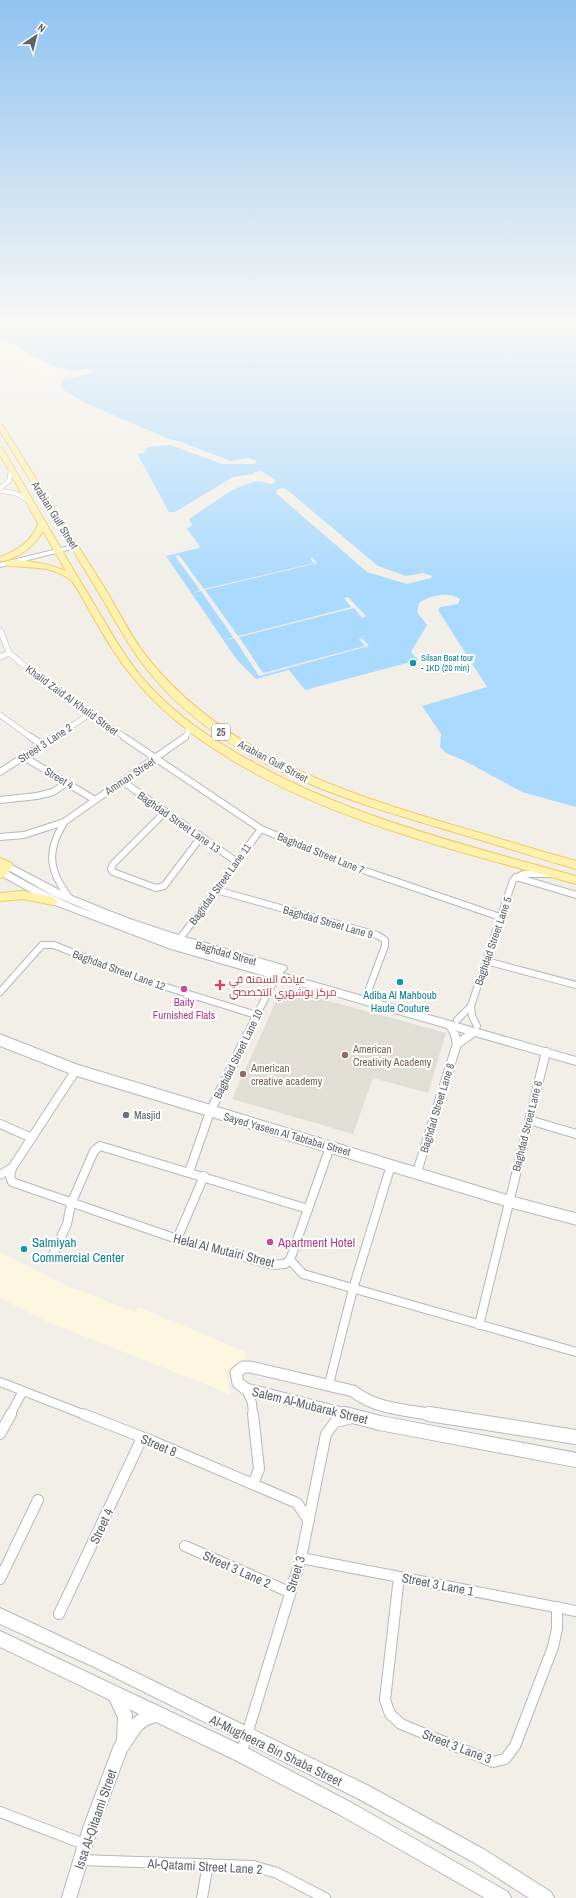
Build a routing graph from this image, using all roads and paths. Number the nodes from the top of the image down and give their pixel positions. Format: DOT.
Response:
graph roads {
  1 [pos="0,426"];
  2 [pos="0,449"];
  3 [pos="11,469"];
  4 [pos="0,488"];
  5 [pos="0,492"];
  6 [pos="32,504"];
  7 [pos="42,523"];
  8 [pos="73,545"];
  9 [pos="57,548"];
  10 [pos="2,562"];
  11 [pos="75,579"];
  12 [pos="0,630"];
  13 [pos="9,653"];
  14 [pos="0,657"];
  15 [pos="90,714"];
  16 [pos="0,715"];
  17 [pos="188,726"];
  18 [pos="42,745"];
  19 [pos="24,757"];
  20 [pos="156,758"];
  21 [pos="0,772"];
  22 [pos="122,781"];
  23 [pos="66,783"];
  24 [pos="317,798"];
  25 [pos="0,800"];
  26 [pos="95,800"];
  27 [pos="376,806"];
  28 [pos="165,812"];
  29 [pos="64,822"];
  30 [pos="261,829"];
  31 [pos="201,837"];
  32 [pos="0,838"];
  33 [pos="237,862"];
  34 [pos="576,865"];
  35 [pos="2,868"];
  36 [pos="555,874"];
  37 [pos="516,877"];
  38 [pos="576,880"];
  39 [pos="216,890"];
  40 [pos="576,895"];
  41 [pos="0,897"];
  42 [pos="71,900"];
  43 [pos="53,901"];
  44 [pos="500,917"];
  45 [pos="179,940"];
  46 [pos="486,961"];
  47 [pos="277,975"];
  48 [pos="576,985"];
  49 [pos="0,992"];
  50 [pos="367,994"];
  51 [pos="471,1006"];
  52 [pos="256,1016"];
  53 [pos="452,1022"];
  54 [pos="476,1029"];
  55 [pos="0,1040"];
  56 [pos="457,1044"];
  57 [pos="546,1052"];
  58 [pos="576,1054"];
  59 [pos="576,1061"];
  60 [pos="76,1070"];
  61 [pos="210,1112"];
  62 [pos="529,1120"];
  63 [pos="0,1124"];
  64 [pos="576,1134"];
  65 [pos="32,1138"];
  66 [pos="330,1147"];
  67 [pos="391,1165"];
  68 [pos="12,1168"];
  69 [pos="189,1172"];
  70 [pos="417,1172"];
  71 [pos="0,1175"];
  72 [pos="204,1176"];
  73 [pos="508,1201"];
  74 [pos="71,1204"];
  75 [pos="308,1209"];
  76 [pos="576,1219"];
  77 [pos="177,1239"];
  78 [pos="52,1257"];
  79 [pos="290,1260"];
  80 [pos="353,1289"];
  81 [pos="479,1325"];
  82 [pos="576,1352"];
  83 [pos="0,1382"];
  84 [pos="329,1384"];
  85 [pos="246,1389"];
  86 [pos="23,1390"];
  87 [pos="363,1419"];
  88 [pos="0,1434"];
  89 [pos="576,1437"];
  90 [pos="142,1438"];
  91 [pos="576,1460"];
  92 [pos="253,1484"];
  93 [pos="38,1500"];
  94 [pos="309,1521"];
  95 [pos="185,1546"];
  96 [pos="301,1558"];
  97 [pos="399,1577"];
  98 [pos="0,1579"];
  99 [pos="290,1592"];
  100 [pos="557,1607"];
  101 [pos="576,1611"];
  102 [pos="59,1614"];
  103 [pos="0,1616"];
  104 [pos="0,1639"];
  105 [pos="115,1695"];
  106 [pos="157,1714"];
  107 [pos="247,1735"];
  108 [pos="124,1741"];
  109 [pos="241,1754"];
  110 [pos="0,1812"];
  111 [pos="84,1844"];
  112 [pos="79,1860"];
  113 [pos="208,1864"];
  114 [pos="69,1898"];
  115 [pos="202,1898"];
  116 [pos="325,1898"];
  117 [pos="502,1898"];
  118 [pos="545,1898"];
  1 -- 8 [label="main road, Arabian Gulf Street / 25"];
  2 -- 3 [label="main road, Arabian Gulf Street / 25"];
  3 -- 4 [label="street"];
  3 -- 6 [label="main road, Arabian Gulf Street / 25"];
  5 -- 6 [label="street"];
  6 -- 7 [label="main road, Arabian Gulf Street / 25"];
  7 -- 9 [label="main road, Arabian Gulf Street / 25"];
  7 -- 10 [label="main road"];
  8 -- 9 [label="main road"];
  8 -- 27 [label="main road, Arabian Gulf Street / 25"];
  9 -- 10 [label="main road"];
  9 -- 11 [label="main road, Arabian Gulf Street / 25"];
  10 -- 11 [label="main road"];
  11 -- 17 [label="main road, Arabian Gulf Street / 25"];
  12 -- 13 [label="street, Khalid Zaid Al Khalid Street"];
  13 -- 14 [label="street"];
  13 -- 15 [label="street, Khalid Zaid Al Khalid Street"];
  15 -- 18 [label="street, Street 3 Lane 2"];
  15 -- 20 [label="street, Khalid Zaid Al Khalid Street"];
  16 -- 18 [label="street"];
  17 -- 20 [label="street, Amman Street"];
  17 -- 24 [label="main road, Arabian Gulf Street / 25"];
  18 -- 19 [label="street, Street 3 Lane 2"];
  19 -- 21 [label="street, Street 3 Lane 2"];
  19 -- 23 [label="street, Street 4"];
  20 -- 22 [label="street, Amman Street"];
  20 -- 30 [label="street, Baghdad Street Lane 7"];
  22 -- 26 [label="street, Amman Street"];
  22 -- 28 [label="street, Baghdad Street Lane 13"];
  23 -- 25 [label="street"];
  23 -- 26 [label="street, Street 4"];
  24 -- 27 [label="main road"];
  24 -- 36 [label="main road, Arabian Gulf Street / 25"];
  26 -- 29 [label="street, Amman Street"];
  27 -- 34 [label="main road, Arabian Gulf Street / 25"];
  28 -- 31 [label="street, Baghdad Street Lane 13"];
  28 -- 31 [label="street"];
  29 -- 32 [label="street, Amman Street"];
  29 -- 42 [label="street, Amman Street"];
  30 -- 33 [label="street, Baghdad Street Lane 11"];
  30 -- 44 [label="street, Baghdad Street Lane 7"];
  31 -- 33 [label="street, Baghdad Street Lane 13"];
  33 -- 39 [label="street, Baghdad Street Lane 11"];
  35 -- 42 [label="main road, Baghdad Street"];
  35 -- 43 [label="main road, Baghdad Street"];
  36 -- 37 [label="street"];
  36 -- 38 [label="main road, Arabian Gulf Street / 25"];
  37 -- 40 [label="street"];
  37 -- 44 [label="street, Baghdad Street Lane 5"];
  39 -- 45 [label="street, Baghdad Street Lane 11"];
  39 -- 50 [label="street, Baghdad Street Lane 9"];
  41 -- 43 [label="main road"];
  42 -- 45 [label="main road, Baghdad Street"];
  43 -- 47 [label="main road, Baghdad Street"];
  44 -- 46 [label="street, Baghdad Street Lane 5"];
  45 -- 50 [label="main road, Baghdad Street"];
  46 -- 48 [label="street"];
  46 -- 51 [label="street, Baghdad Street Lane 5"];
  47 -- 52 [label="street, Baghdad Street Lane 10"];
  47 -- 53 [label="main road, Baghdad Street"];
  49 -- 52 [label="street, Baghdad Street Lane 12"];
  50 -- 53 [label="main road, Baghdad Street"];
  51 -- 53 [label="street, Baghdad Street Lane 5"];
  51 -- 54 [label="street"];
  52 -- 61 [label="street, Baghdad Street Lane 10"];
  53 -- 54 [label="main road, Baghdad Street"];
  53 -- 56 [label="street"];
  54 -- 56 [label="street"];
  54 -- 57 [label="main road, Baghdad Street"];
  54 -- 58 [label="main road, Baghdad Street"];
  55 -- 60 [label="street, Sayed Yaseen Al Tabtabai Street"];
  56 -- 70 [label="street, Baghdad Street Lane 8"];
  57 -- 59 [label="main road, Baghdad Street"];
  57 -- 62 [label="street, Baghdad Street Lane 6"];
  60 -- 61 [label="street, Sayed Yaseen Al Tabtabai Street"];
  60 -- 65 [label="street"];
  61 -- 66 [label="street, Sayed Yaseen Al Tabtabai Street"];
  61 -- 69 [label="street, Baghdad Street Lane 10"];
  62 -- 64 [label="street"];
  62 -- 73 [label="street, Baghdad Street Lane 6"];
  63 -- 65 [label="street"];
  65 -- 68 [label="street"];
  66 -- 67 [label="street, Sayed Yaseen Al Tabtabai Street"];
  66 -- 75 [label="street"];
  67 -- 70 [label="street, Sayed Yaseen Al Tabtabai Street"];
  67 -- 80 [label="street"];
  68 -- 71 [label="street"];
  68 -- 74 [label="street, Helal Al Mutairi Street"];
  69 -- 72 [label="street"];
  69 -- 74 [label="street"];
  70 -- 73 [label="street, Sayed Yaseen Al Tabtabai Street"];
  72 -- 75 [label="street"];
  72 -- 77 [label="street"];
  73 -- 76 [label="street, Sayed Yaseen Al Tabtabai Street"];
  73 -- 81 [label="street, Baghdad Street Lane 6"];
  74 -- 77 [label="street, Helal Al Mutairi Street"];
  74 -- 78 [label="street"];
  75 -- 79 [label="street"];
  77 -- 79 [label="street, Helal Al Mutairi Street"];
  79 -- 80 [label="street, Helal Al Mutairi Street"];
  80 -- 81 [label="street, Helal Al Mutairi Street"];
  80 -- 84 [label="street"];
  81 -- 82 [label="street, Helal Al Mutairi Street"];
  83 -- 86 [label="street, Street 8"];
  84 -- 85 [label="street, Salem Al-Mubarak Street"];
  84 -- 89 [label="street, Salem Al-Mubarak Street"];
  85 -- 87 [label="street, Salem Al-Mubarak Street"];
  85 -- 92 [label="street"];
  86 -- 88 [label="street"];
  86 -- 90 [label="street, Street 8"];
  87 -- 91 [label="street, Salem Al-Mubarak Street"];
  87 -- 94 [label="street, Street 3"];
  90 -- 92 [label="street, Street 8"];
  90 -- 102 [label="street, Street 4"];
  92 -- 94 [label="street, Street 8"];
  93 -- 98 [label="street"];
  94 -- 96 [label="street, Street 3"];
  95 -- 99 [label="street, Street 3 Lane 2"];
  96 -- 97 [label="street, Street 3 Lane 1"];
  96 -- 99 [label="street, Street 3"];
  97 -- 100 [label="street, Street 3 Lane 1"];
  97 -- 100 [label="street, Street 3 Lane 3"];
  99 -- 107 [label="street, Street 3"];
  100 -- 101 [label="street, Street 3 Lane 1"];
  103 -- 107 [label="main road, Al-Mugheera Bin Shaba Street"];
  104 -- 105 [label="main road, Al-Mugheera Bin Shaba Street"];
  105 -- 106 [label="main road, Al-Mugheera Bin Shaba Street"];
  105 -- 108 [label="street, Issa Al-Qitaami Street"];
  106 -- 108 [label="street, Issa Al-Qitaami Street"];
  106 -- 109 [label="main road, Al-Mugheera Bin Shaba Street"];
  107 -- 109 [label="street, Street 3"];
  107 -- 118 [label="main road, Al-Mugheera Bin Shaba Street"];
  108 -- 111 [label="street, Issa Al-Qitaami Street"];
  109 -- 117 [label="main road, Al-Mugheera Bin Shaba Street"];
  110 -- 111 [label="street"];
  111 -- 112 [label="street, Issa Al-Qitaami Street"];
  112 -- 113 [label="street, Al-Qatami Street Lane 2"];
  112 -- 114 [label="street, Issa Al-Qitaami Street"];
  113 -- 115 [label="street"];
  113 -- 116 [label="street, Al-Qatami Street Lane 2"];
}
